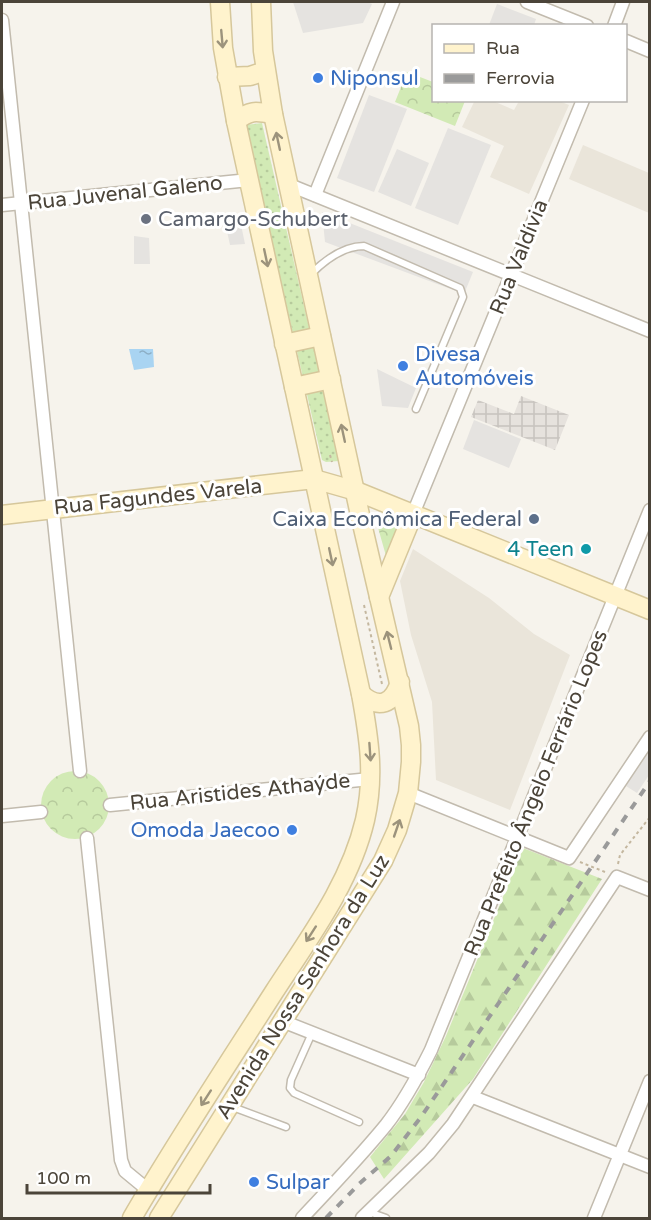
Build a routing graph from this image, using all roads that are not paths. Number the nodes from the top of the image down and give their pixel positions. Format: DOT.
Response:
graph roads {
  1 [pos="220,2"];
  2 [pos="261,2"];
  3 [pos="393,2"];
  4 [pos="527,2"];
  5 [pos="624,2"];
  6 [pos="2,20"];
  7 [pos="582,24"];
  8 [pos="615,24"];
  9 [pos="627,41"];
  10 [pos="650,51"];
  11 [pos="265,71"];
  12 [pos="228,77"];
  13 [pos="582,102"];
  14 [pos="273,114"];
  15 [pos="236,121"];
  16 [pos="249,180"];
  17 [pos="287,184"];
  18 [pos="315,195"];
  19 [pos="21,204"];
  20 [pos="2,206"];
  21 [pos="511,275"];
  22 [pos="308,276"];
  23 [pos="650,331"];
  24 [pos="321,336"];
  25 [pos="285,344"];
  26 [pos="331,379"];
  27 [pos="294,387"];
  28 [pos="416,409"];
  29 [pos="314,480"];
  30 [pos="356,490"];
  31 [pos="53,509"];
  32 [pos="650,510"];
  33 [pos="413,514"];
  34 [pos="2,515"];
  35 [pos="615,596"];
  36 [pos="379,597"];
  37 [pos="650,610"];
  38 [pos="399,682"];
  39 [pos="361,694"];
  40 [pos="650,737"];
  41 [pos="80,771"];
  42 [pos="370,779"];
  43 [pos="408,793"];
  44 [pos="110,805"];
  45 [pos="41,812"];
  46 [pos="2,816"];
  47 [pos="518,837"];
  48 [pos="87,838"];
  49 [pos="650,890"];
  50 [pos="282,1021"];
  51 [pos="312,1033"];
  52 [pos="419,1075"];
  53 [pos="650,1081"];
  54 [pos="473,1097"];
  55 [pos="229,1106"];
  56 [pos="359,1122"];
  57 [pos="188,1126"];
  58 [pos="286,1126"];
  59 [pos="204,1146"];
  60 [pos="619,1155"];
  61 [pos="650,1167"];
  62 [pos="148,1190"];
  63 [pos="366,1215"];
  64 [pos="132,1218"];
  65 [pos="159,1218"];
  66 [pos="302,1218"];
  67 [pos="386,1218"];
  68 [pos="594,1218"];
  1 -- 12 [label="main road, Avenida Nossa Senhora da Luz, one-way"];
  2 -- 11 [label="main road, Avenida Nossa Senhora da Luz"];
  3 -- 18 [label="street"];
  4 -- 7 [label="street"];
  5 -- 8 [label="street"];
  6 -- 19 [label="street"];
  9 -- 10 [label="street"];
  11 -- 12 [label="main road"];
  11 -- 14 [label="main road, Avenida Nossa Senhora da Luz"];
  12 -- 15 [label="main road, Avenida Nossa Senhora da Luz"];
  13 -- 21 [label="street, Rua Valdívia"];
  14 -- 15 [label="main road"];
  17 -- 14 [label="main road, Avenida Nossa Senhora da Luz, one-way"];
  15 -- 16 [label="main road, Avenida Nossa Senhora da Luz"];
  16 -- 19 [label="street, Rua Juvenal Galeno"];
  16 -- 25 [label="main road, Avenida Nossa Senhora da Luz, one-way"];
  17 -- 18 [label="street"];
  17 -- 22 [label="main road, Avenida Nossa Senhora da Luz"];
  18 -- 21 [label="street"];
  19 -- 20 [label="street, Rua Juvenal Galeno"];
  19 -- 31 [label="street"];
  21 -- 23 [label="street"];
  21 -- 33 [label="street, Rua Valdívia"];
  22 -- 24 [label="main road, Avenida Nossa Senhora da Luz"];
  22 -- 28 [label="lane"];
  24 -- 25 [label="main road"];
  24 -- 26 [label="main road, Avenida Nossa Senhora da Luz"];
  25 -- 27 [label="main road, Avenida Nossa Senhora da Luz"];
  26 -- 27 [label="main road"];
  30 -- 26 [label="main road, Avenida Nossa Senhora da Luz, one-way"];
  27 -- 29 [label="main road, Avenida Nossa Senhora da Luz"];
  29 -- 30 [label="main road, Rua Fagundes Varela"];
  29 -- 31 [label="main road, Rua Fagundes Varela"];
  29 -- 39 [label="main road, Avenida Nossa Senhora da Luz, one-way"];
  30 -- 33 [label="main road, Rua Fagundes Varela"];
  30 -- 36 [label="main road, Avenida Nossa Senhora da Luz"];
  31 -- 34 [label="main road, Rua Fagundes Varela"];
  31 -- 41 [label="street"];
  32 -- 35 [label="street, Rua Prefeito Ângelo Ferrário Lopes"];
  33 -- 35 [label="main road, Rua Fagundes Varela"];
  33 -- 36 [label="main road"];
  35 -- 37 [label="main road, Rua Fagundes Varela"];
  35 -- 47 [label="street, Rua Prefeito Ângelo Ferrário Lopes"];
  38 -- 36 [label="main road, Avenida Nossa Senhora da Luz, one-way"];
  38 -- 39 [label="main road"];
  38 -- 43 [label="main road, Avenida Nossa Senhora da Luz"];
  39 -- 42 [label="main road, Avenida Nossa Senhora da Luz, one-way"];
  40 -- 47 [label="street"];
  42 -- 44 [label="street, Rua Aristides Athaýde"];
  42 -- 57 [label="main road, Avenida Nossa Senhora da Luz, one-way"];
  43 -- 47 [label="street"];
  50 -- 43 [label="main road, Avenida Nossa Senhora da Luz, one-way"];
  45 -- 46 [label="street"];
  47 -- 52 [label="street, Rua Prefeito Ângelo Ferrário Lopes"];
  48 -- 62 [label="street"];
  49 -- 54 [label="street"];
  50 -- 51 [label="street"];
  50 -- 55 [label="main road, Avenida Nossa Senhora da Luz"];
  51 -- 52 [label="street"];
  51 -- 56 [label="lane"];
  52 -- 66 [label="street, Rua Prefeito Ângelo Ferrário Lopes"];
  53 -- 60 [label="street"];
  54 -- 60 [label="street"];
  54 -- 63 [label="street"];
  55 -- 58 [label="lane"];
  55 -- 59 [label="main road, Avenida Nossa Senhora da Luz"];
  57 -- 59 [label="main road"];
  57 -- 62 [label="main road, Avenida Nossa Senhora da Luz"];
  59 -- 65 [label="main road, Avenida Nossa Senhora da Luz"];
  60 -- 61 [label="street"];
  60 -- 68 [label="street"];
  62 -- 64 [label="main road, Avenida Nossa Senhora da Luz"];
  63 -- 67 [label="lane"];
}
